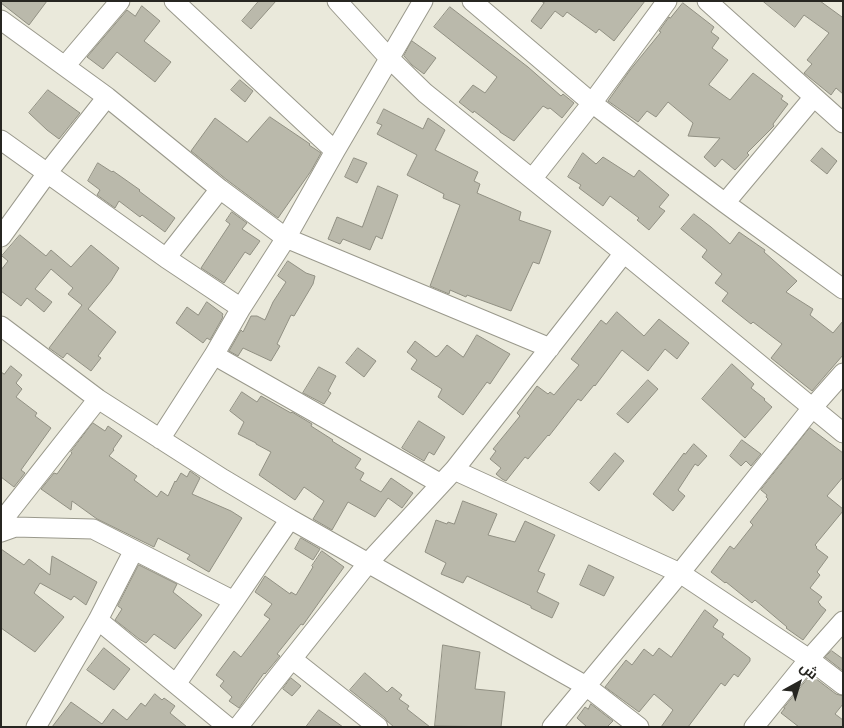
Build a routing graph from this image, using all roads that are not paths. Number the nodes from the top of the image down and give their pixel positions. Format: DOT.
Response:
graph roads {
  1 [pos="120,1"];
  2 [pos="174,1"];
  3 [pos="337,1"];
  4 [pos="423,1"];
  5 [pos="472,1"];
  6 [pos="667,1"];
  7 [pos="707,1"];
  8 [pos="1,20"];
  9 [pos="389,58"];
  10 [pos="65,66"];
  11 [pos="106,97"];
  12 [pos="813,98"];
  13 [pos="592,103"];
  14 [pos="843,124"];
  15 [pos="1,140"];
  16 [pos="334,151"];
  17 [pos="48,172"];
  18 [pos="532,179"];
  19 [pos="220,189"];
  20 [pos="725,203"];
  21 [pos="1,237"];
  22 [pos="286,238"];
  23 [pos="624,253"];
  24 [pos="166,258"];
  25 [pos="843,289"];
  26 [pos="241,308"];
  27 [pos="1,326"];
  28 [pos="550,348"];
  29 [pos="214,355"];
  30 [pos="843,373"];
  31 [pos="98,399"];
  32 [pos="812,408"];
  33 [pos="843,433"];
  34 [pos="160,439"];
  35 [pos="454,470"];
  36 [pos="441,484"];
  37 [pos="290,519"];
  38 [pos="1,522"];
  39 [pos="1,532"];
  40 [pos="134,550"];
  41 [pos="368,563"];
  42 [pos="680,573"];
  43 [pos="234,601"];
  44 [pos="98,620"];
  45 [pos="843,621"];
  46 [pos="292,659"];
  47 [pos="809,659"];
  48 [pos="176,684"];
  49 [pos="843,685"];
  50 [pos="586,686"];
  51 [pos="36,727"];
  52 [pos="228,727"];
  53 [pos="238,727"];
  54 [pos="378,727"];
  55 [pos="552,727"];
  56 [pos="639,727"];
  57 [pos="754,727"];
  1 -- 10 [label="street"];
  2 -- 16 [label="street"];
  3 -- 9 [label="street"];
  4 -- 9 [label="street"];
  5 -- 13 [label="street"];
  6 -- 13 [label="street"];
  7 -- 12 [label="street"];
  8 -- 10 [label="street"];
  9 -- 16 [label="street"];
  9 -- 18 [label="street"];
  10 -- 11 [label="street"];
  11 -- 17 [label="street"];
  11 -- 19 [label="street"];
  12 -- 14 [label="street"];
  12 -- 20 [label="street"];
  13 -- 18 [label="street"];
  13 -- 20 [label="street"];
  15 -- 17 [label="street"];
  16 -- 22 [label="street"];
  17 -- 21 [label="street"];
  17 -- 24 [label="street"];
  18 -- 23 [label="street"];
  19 -- 22 [label="street"];
  19 -- 24 [label="street"];
  20 -- 25 [label="street"];
  22 -- 26 [label="street"];
  22 -- 28 [label="street"];
  23 -- 28 [label="street"];
  23 -- 32 [label="street"];
  24 -- 26 [label="street"];
  26 -- 29 [label="street"];
  27 -- 31 [label="street"];
  28 -- 35 [label="street"];
  29 -- 34 [label="street"];
  29 -- 36 [label="street"];
  30 -- 32 [label="street"];
  31 -- 34 [label="street"];
  31 -- 38 [label="street"];
  32 -- 33 [label="street"];
  32 -- 42 [label="street"];
  34 -- 37 [label="street"];
  35 -- 36 [label="street"];
  35 -- 42 [label="street"];
  36 -- 41 [label="street"];
  37 -- 41 [label="street"];
  37 -- 43 [label="street"];
  39 -- 40 [label="street"];
  40 -- 43 [label="street"];
  40 -- 44 [label="street"];
  41 -- 46 [label="street"];
  41 -- 50 [label="street"];
  42 -- 47 [label="street"];
  42 -- 50 [label="street"];
  43 -- 48 [label="street"];
  44 -- 48 [label="street"];
  44 -- 51 [label="street"];
  45 -- 47 [label="street"];
  46 -- 53 [label="street"];
  46 -- 54 [label="street"];
  47 -- 49 [label="street"];
  47 -- 57 [label="street"];
  48 -- 52 [label="street"];
  50 -- 55 [label="street"];
  50 -- 56 [label="street"];
}
